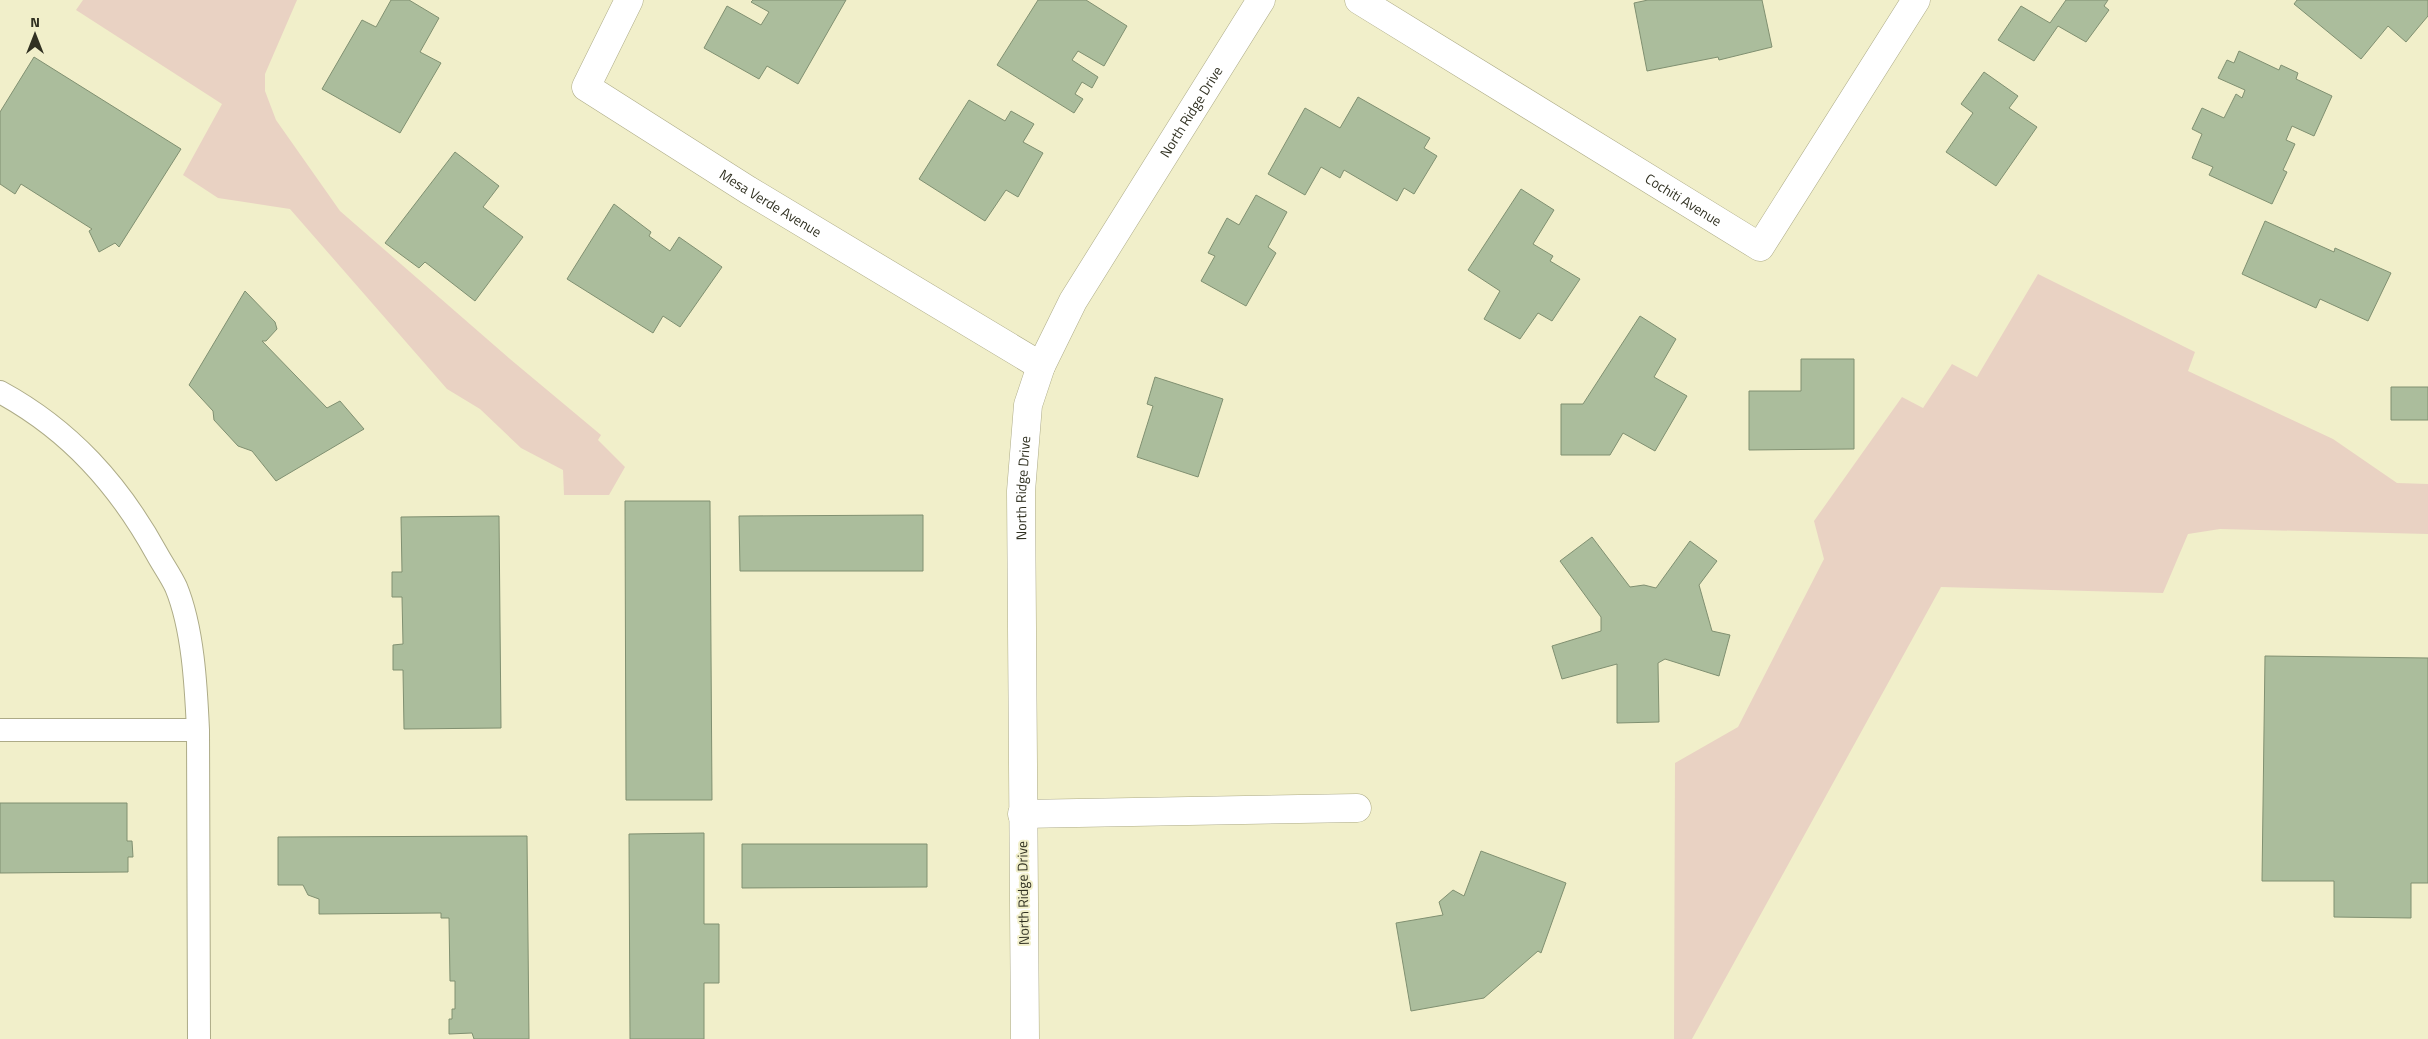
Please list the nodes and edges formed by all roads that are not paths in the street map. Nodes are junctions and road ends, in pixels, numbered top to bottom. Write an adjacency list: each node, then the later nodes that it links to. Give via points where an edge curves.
1 (629, 0): 5 (street, Mesa Verde Avenue, via 586,87 748,190)
2 (1261, 0): 5 (street, North Ridge Drive, via 1073,301)
3 (1359, 0): 4 (street, Cochiti Avenue, via 1760,246)
4 (1916, 0)
5 (1041, 366): 10 (street, North Ridge Drive, via 1028,405 1022,472)
6 (0, 392): 8 (lane, via 52,424 83,453 118,491 150,541 176,588 187,630)
7 (0, 730): 8 (lane)
8 (198, 730): 11 (lane)
9 (1357, 808): 10 (street)
10 (1022, 814): 12 (street, North Ridge Drive)
11 (198, 1039)
12 (1025, 1039)

